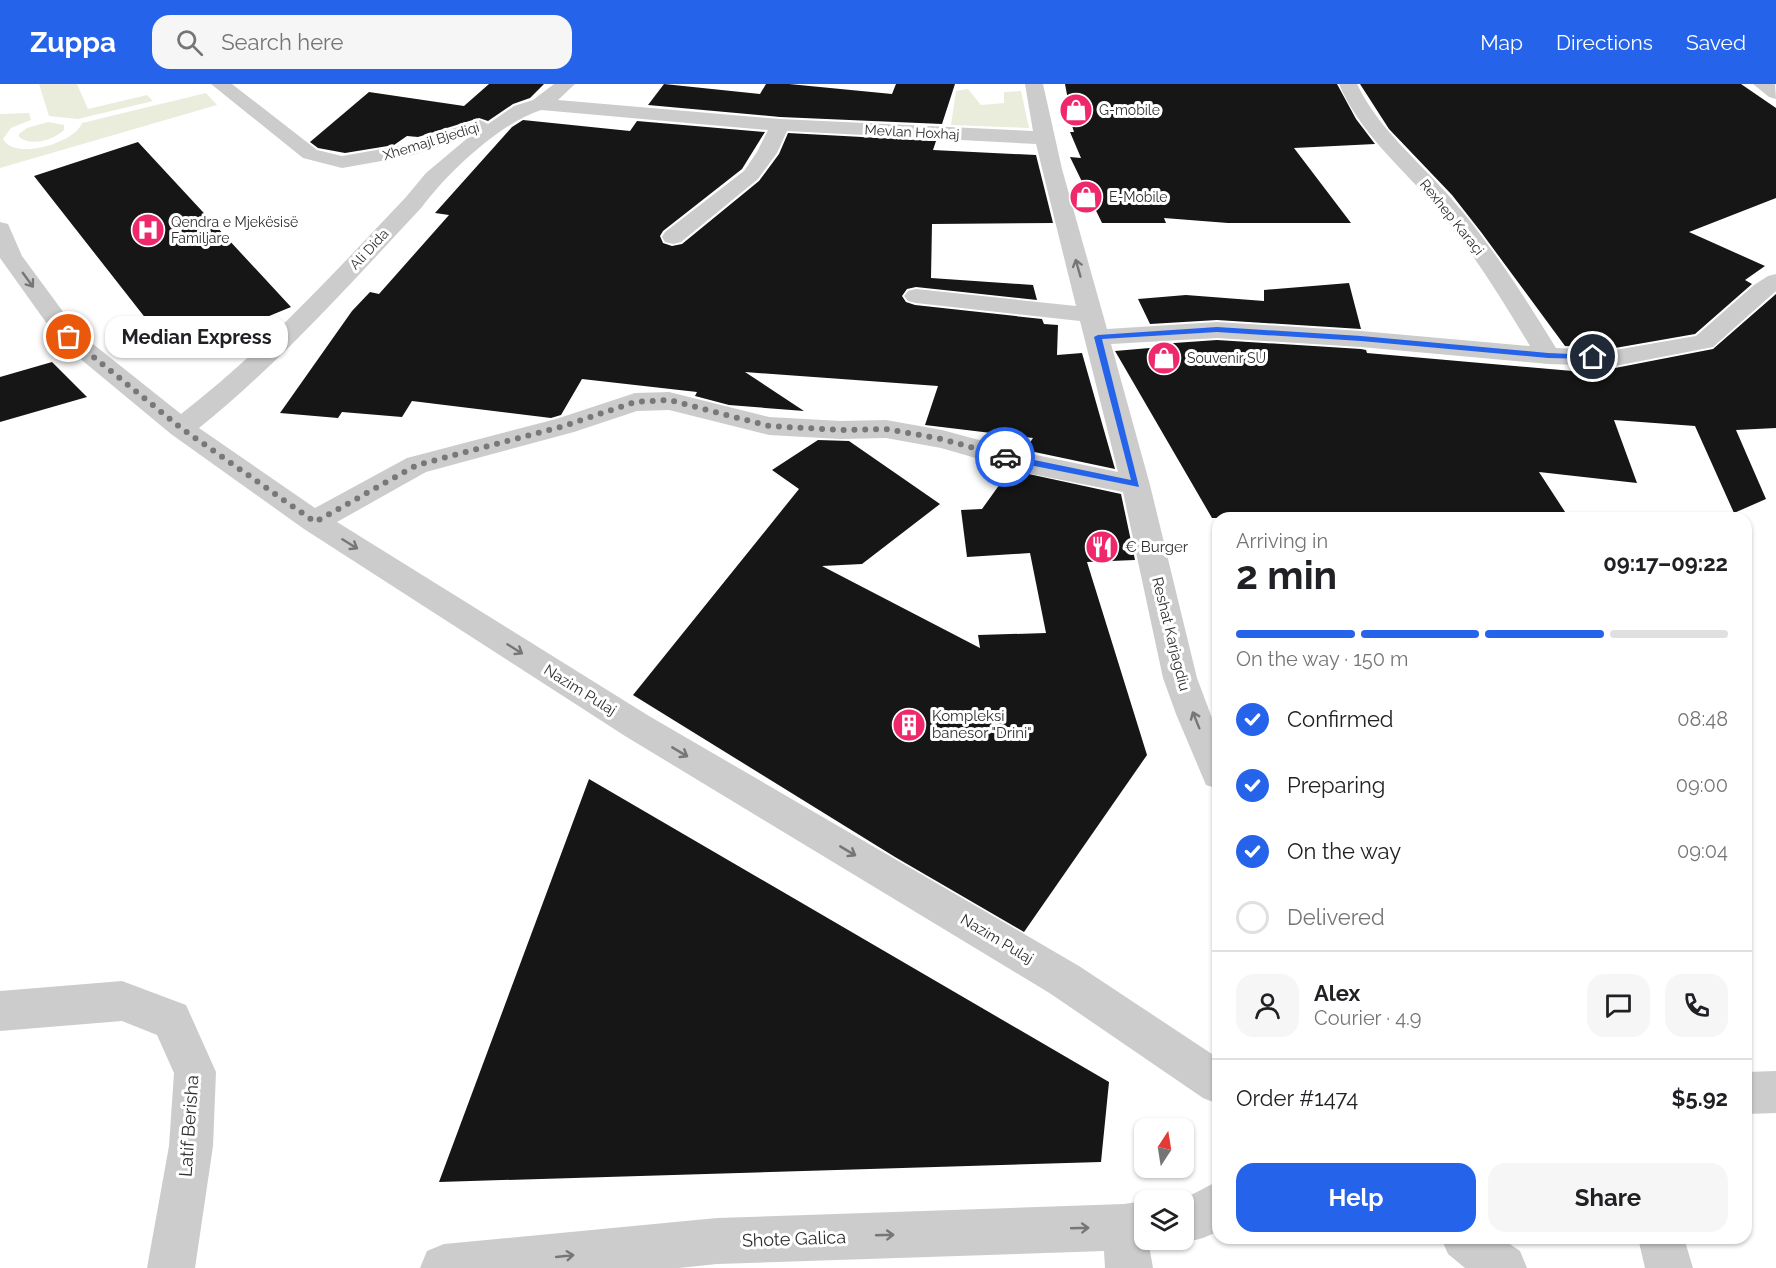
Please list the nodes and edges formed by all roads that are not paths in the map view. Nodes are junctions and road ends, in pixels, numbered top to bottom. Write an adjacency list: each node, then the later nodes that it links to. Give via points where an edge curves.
1 (566, 84): 7 (street, Ali Dida)
2 (1034, 84): 9 (street, Reshat Karjagdiu)
3 (1348, 84): 17 (street, Rexhep Karaçi, via 1354,100 1373,126 1474,241 1516,300)
4 (1762, 84): 6 (street)
5 (223, 85): 10 (street, Xhemajl Bjediqi, via 310,154 342,162)
6 (1776, 93)
7 (530, 107): 8 (street, Mevlan Hoxhaj); 10 (street, Xhemajl Bjediqi, via 426,145); 11 (street, Ali Dida, via 462,151)
8 (780, 125): 9 (street, Mevlan Hoxhaj); 13 (street, via 751,175)
9 (1044, 138): 16 (street, Reshat Karjagdiu, one-way to 9)
10 (373, 158): 11 (street, via 403,162)
11 (434, 177): 18 (street, Ali Dida, via 282,342)
12 (0, 229): 18 (street, Nazim Pulaj, one-way to 18, via 11,257 69,337)
13 (673, 237)
14 (1776, 281): 17 (street, via 1704,342 1615,358)
15 (916, 296): 16 (street)
16 (1095, 326): 17 (street, via 1361,339); 19 (street, Reshat Karjagdiu)
17 (1548, 356)
18 (181, 428): 20 (street, Nazim Pulaj)
19 (1136, 484): 20 (street, via 1031,464 942,439 886,429 769,426 669,400 635,402 564,426 417,465); 21 (street, Reshat Karjagdiu, one-way to 19, via 1180,680)
20 (315, 522): 23 (street, Nazim Pulaj, one-way to 23, via 637,726 1065,980)
21 (1212, 759)
22 (0, 1011): 31 (street, Latif Berisha, via 122,1001 171,1020 195,1072 191,1146)
23 (1212, 1079)
24 (1776, 1092): 25 (street)
25 (1752, 1093)
26 (1212, 1208): 27 (street)
27 (1194, 1217)
28 (1132, 1239): 32 (street, Shote Galica, one-way to 28, via 717,1241)
29 (1472, 1244): 33 (street)
30 (1663, 1244): 34 (street)
31 (171, 1268)
32 (444, 1268)
33 (1503, 1268)
34 (1669, 1268)

